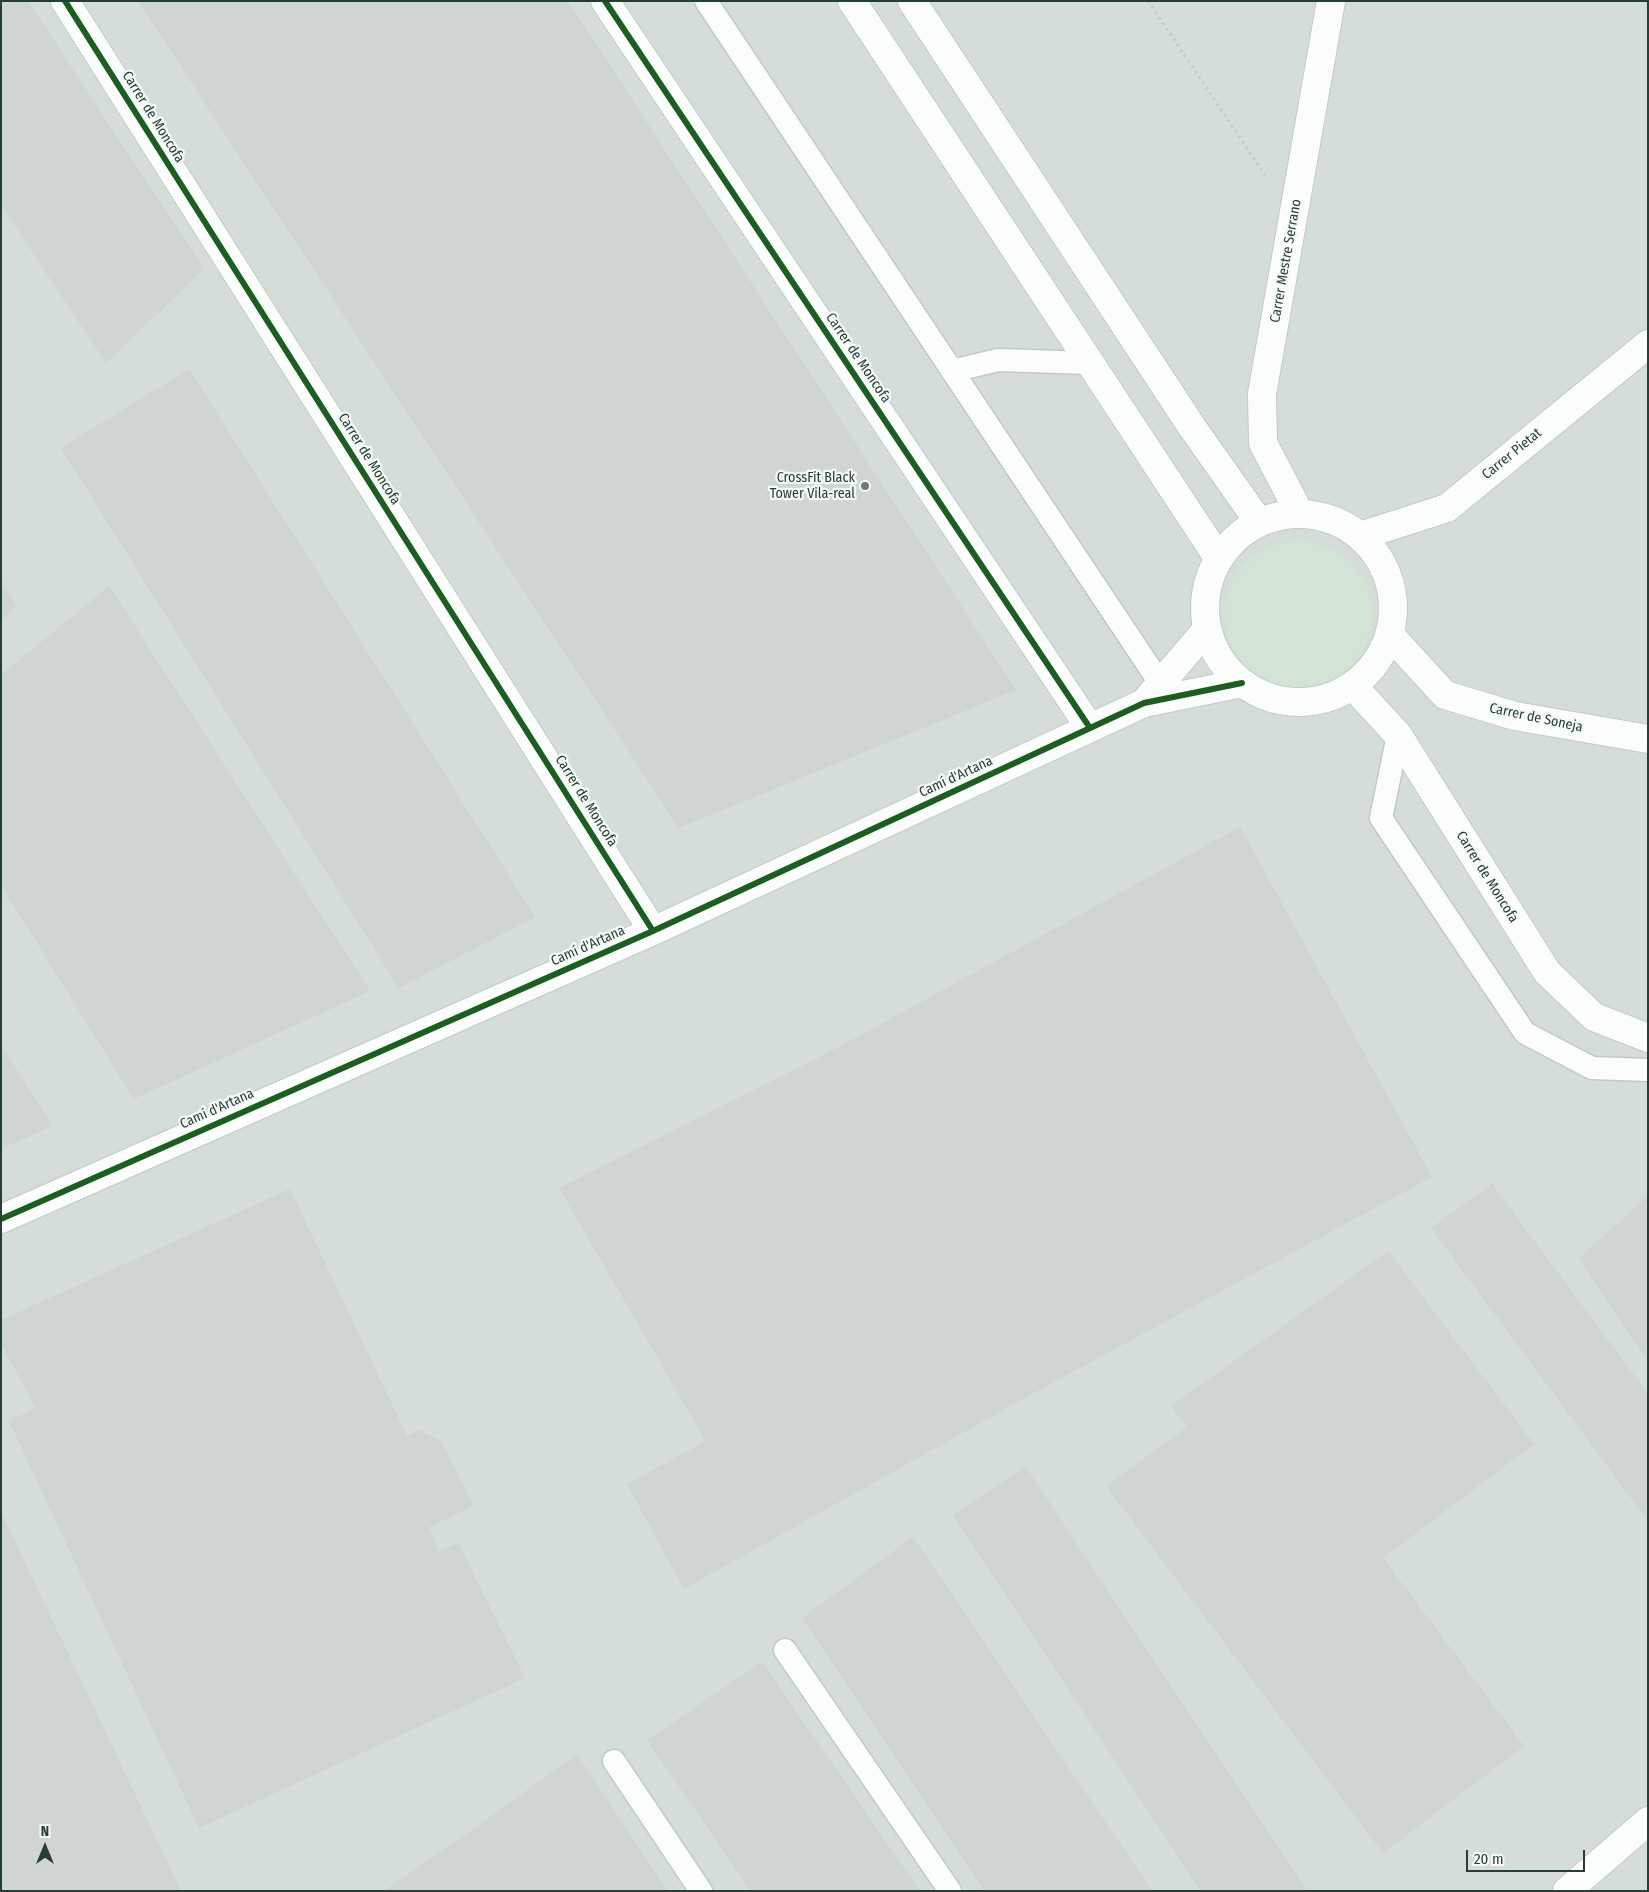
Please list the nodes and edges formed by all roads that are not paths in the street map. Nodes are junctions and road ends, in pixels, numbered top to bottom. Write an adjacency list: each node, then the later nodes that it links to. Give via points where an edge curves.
1 (65, 1): 22 (street, Carrer de Moncofa)
2 (605, 1): 19 (street, Carrer de Moncofa)
3 (706, 1): 9 (lane)
4 (852, 1): 8 (street)
5 (912, 1): 11 (street)
6 (1331, 1): 10 (street, Carrer Mestre Serrano, via 1262,394 1263,443)
7 (1648, 344): 12 (street, Carrer Pietat, via 1447,508)
8 (1089, 363): 9 (lane, via 998,360); 13 (street)
9 (952, 371): 18 (lane)
10 (1300, 514): 11 (street); 12 (street, via 1332,520)
11 (1259, 522): 13 (street, via 1236,538)
12 (1360, 536): 15 (street, via 1378,556 1390,581 1394,608)
13 (1219, 559): 14 (street, via 1206,592)
14 (1207, 629): 16 (street, via 1220,659); 18 (street, Camí d'Artana)
15 (1390, 635): 17 (street, via 1376,664); 21 (street, Carrer de Soneja, via 1445,694 1515,716)
16 (1242, 683): 17 (street, via 1268,697 1297,702 1326,698); 18 (street, Camí d'Artana)
17 (1353, 686): 20 (street, Carrer de Moncofa)
18 (1152, 693): 19 (street, Camí d'Artana)
19 (1090, 728): 22 (street, Camí d'Artana)
20 (1398, 735): 23 (street, Carrer de Moncofa, via 1547,972 1594,1017); 24 (lane, via 1381,818 1525,1033 1592,1068)
21 (1648, 739)
22 (653, 930): 25 (street, Camí d'Artana)
23 (1648, 1038)
24 (1648, 1070)
25 (1, 1219)
26 (785, 1650): 30 (lane)
27 (614, 1761): 29 (lane)
28 (1648, 1821): 31 (street)
29 (701, 1891)
30 (950, 1891)
31 (1567, 1891)

